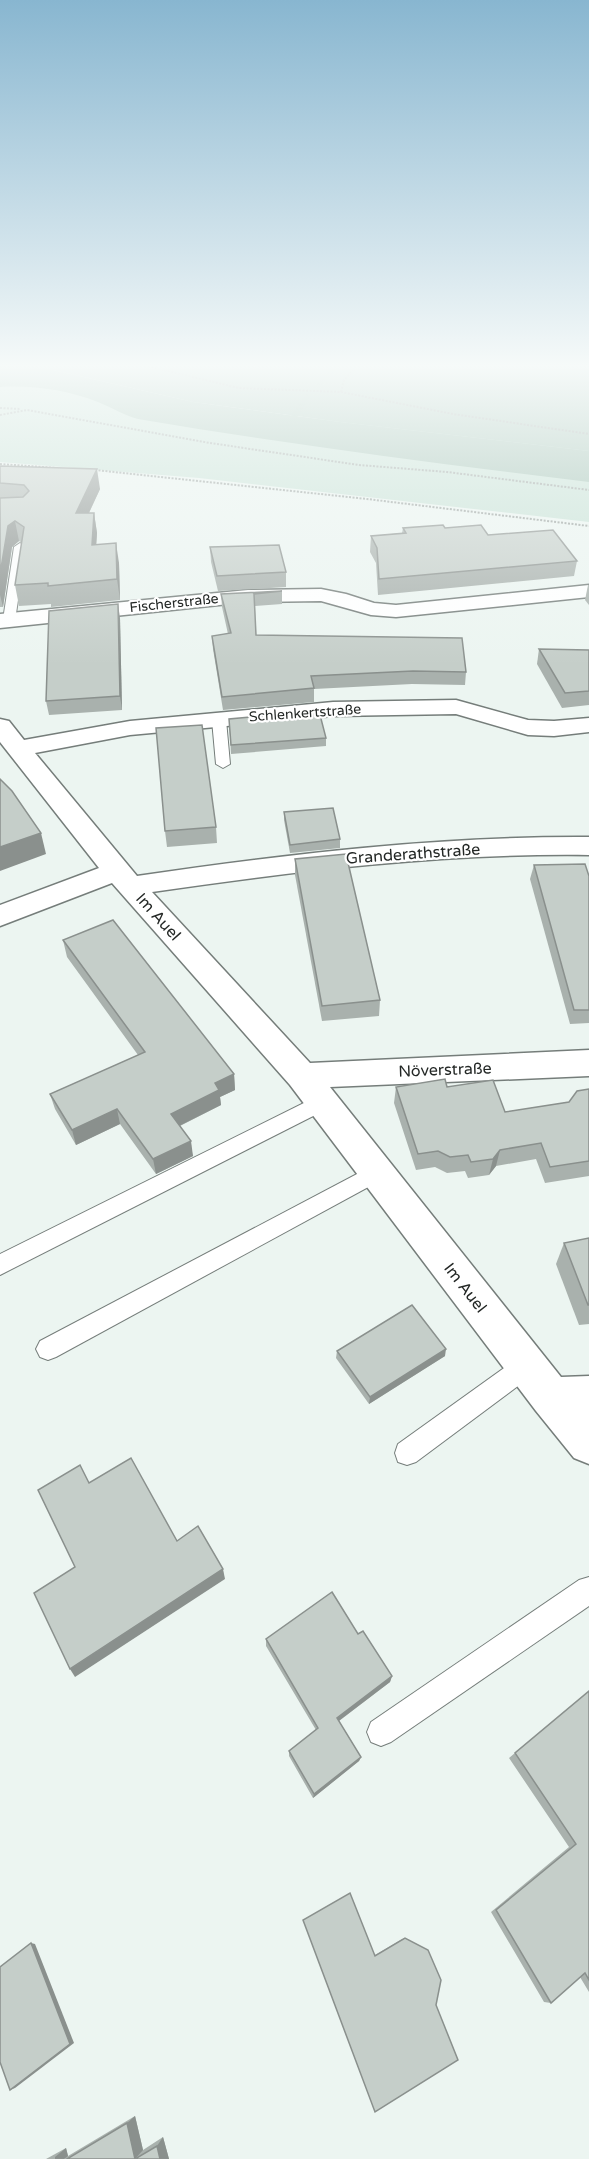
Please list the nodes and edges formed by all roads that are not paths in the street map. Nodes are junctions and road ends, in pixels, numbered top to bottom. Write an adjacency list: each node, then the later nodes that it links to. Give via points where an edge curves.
1 (20, 547): 3 (lane, Fischerstraße)
2 (589, 591): 3 (street, Fischerstraße, via 396,611 371,609 321,595 248,596)
3 (4, 620)
4 (219, 720): 5 (street, Schlenkertstraße, via 333,709 456,706 542,730); 6 (street, Schlenkertstraße); 7 (lane)
5 (589, 725)
6 (9, 737): 9 (street, Im Auel)
7 (223, 764)
8 (589, 846): 9 (street, Granderathstraße, via 545,845 350,858)
9 (123, 878): 10 (street, Granderathstraße); 12 (street, Im Auel)
10 (0, 915)
11 (589, 1064): 12 (street, Növerstraße)
12 (302, 1076): 13 (street, Im Auel)
13 (322, 1102): 14 (street, Im Auel); 15 (lane)
14 (376, 1173): 16 (lane); 17 (street, Im Auel)
15 (0, 1265)
16 (48, 1349)
17 (525, 1366): 19 (street, Im Auel); 21 (lane)
18 (589, 1395): 19 (street)
19 (550, 1397): 20 (street, Im Auel)
20 (589, 1443)
21 (407, 1453)
22 (589, 1590): 23 (lane)
23 (381, 1732)

